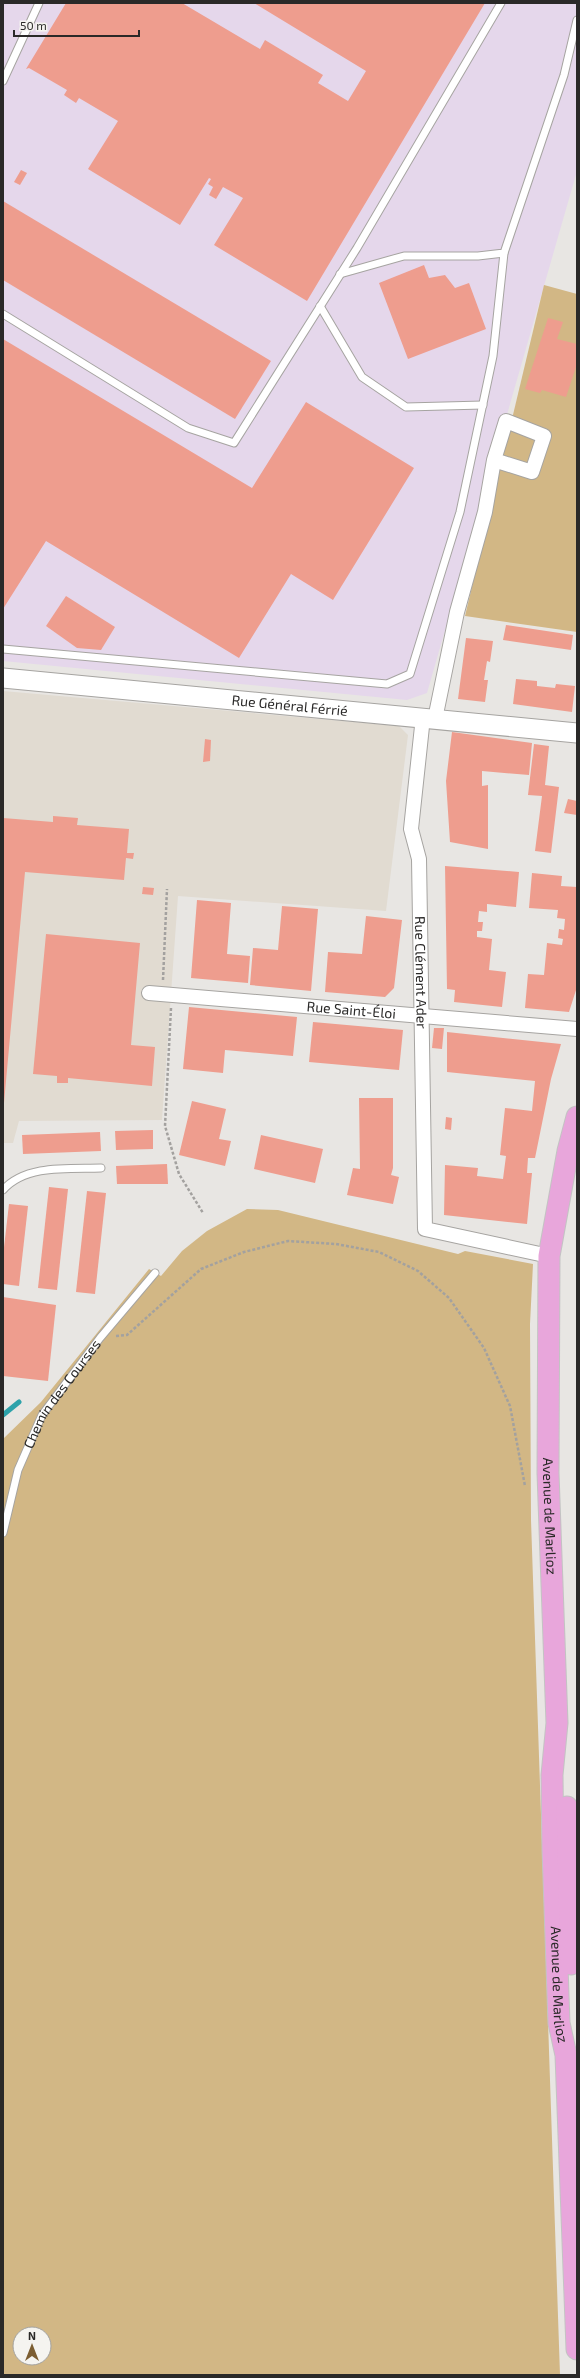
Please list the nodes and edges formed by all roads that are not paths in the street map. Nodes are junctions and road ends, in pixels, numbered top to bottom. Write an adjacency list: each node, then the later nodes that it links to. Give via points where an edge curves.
1 (39, 3): 4 (lane)
2 (501, 3): 6 (lane)
3 (577, 20): 5 (lane, via 564,75)
4 (3, 81)
5 (504, 253): 6 (lane, via 478,256 404,256); 9 (lane, via 493,356)
6 (340, 274): 7 (lane)
7 (320, 306): 8 (lane, via 234,443 188,428); 9 (lane, via 362,377 406,407)
8 (3, 314)
9 (483, 405): 11 (lane, via 460,512 410,674 387,684)
10 (494, 460): 13 (street, Rue Clément Ader, via 485,512)
11 (3, 649)
12 (3, 678): 13 (main road, Rue Général Férrié)
13 (429, 718): 14 (main road, Rue Général Férrié); 16 (street, Rue Clément Ader, via 411,829 419,859)
14 (577, 733)
15 (149, 993): 16 (street, Rue Saint-Éloi)
16 (423, 1015): 17 (street, Rue Saint-Éloi); 22 (street, Rue Clément Ader, via 425,1229)
17 (577, 1029)
18 (577, 1117): 21 (main road, Avenue de Marlioz, via 568,1151)
19 (101, 1168): 20 (lane, via 30,1173 16,1179)
20 (3, 1190)
21 (556, 1221): 22 (main road, Avenue de Marlioz); 24 (main road, Avenue de Marlioz, via 557,1250)
22 (549, 1256): 24 (main road, Avenue de Marlioz)
23 (156, 1273): 25 (lane, Chemin des Courses, via 100,1338 42,1415 18,1470)
24 (548, 1309): 26 (main road, Avenue de Marlioz, via 548,1473 557,1723 552,1775)
25 (3, 1533)
26 (566, 1859): 27 (main road, Avenue de Marlioz); 28 (main road, Avenue de Marlioz, via 559,2023)
27 (574, 1937): 28 (main road, Avenue de Marlioz, via 573,2027)
28 (566, 2055): 29 (main road)
29 (577, 2349)

